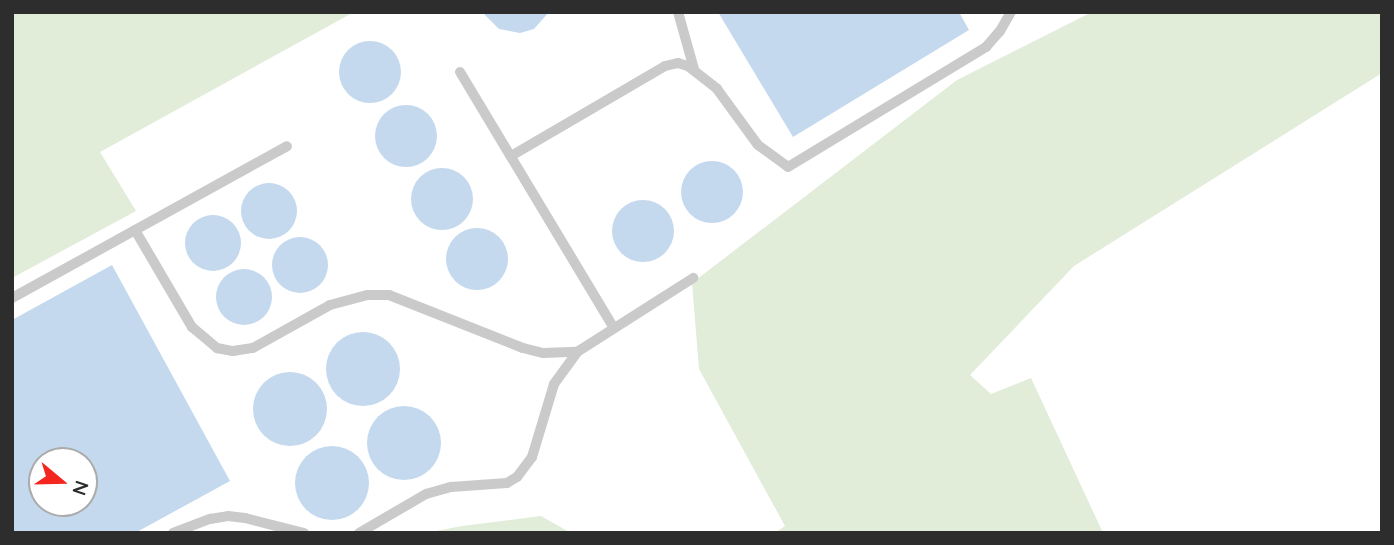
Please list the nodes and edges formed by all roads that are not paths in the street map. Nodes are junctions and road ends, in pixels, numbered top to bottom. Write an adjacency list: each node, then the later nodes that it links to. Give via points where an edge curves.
1 (678, 12): 3 (lane)
2 (1010, 12): 3 (lane, via 986,47 788,167 758,145 725,98)
3 (694, 69): 6 (lane, via 678,63 666,66)
4 (460, 72): 6 (lane)
5 (287, 146): 7 (lane)
6 (511, 156): 10 (lane)
7 (135, 230): 9 (lane); 11 (lane, via 192,327 217,348 254,348 330,305 368,295 389,295 523,348 543,353)
8 (693, 278): 10 (lane)
9 (12, 298)
10 (614, 328): 11 (lane)
11 (577, 352): 14 (lane, via 558,377 531,457 517,477 507,484 451,487 426,494)
12 (173, 533): 13 (lane, via 228,516)
13 (304, 533)
14 (359, 533)

